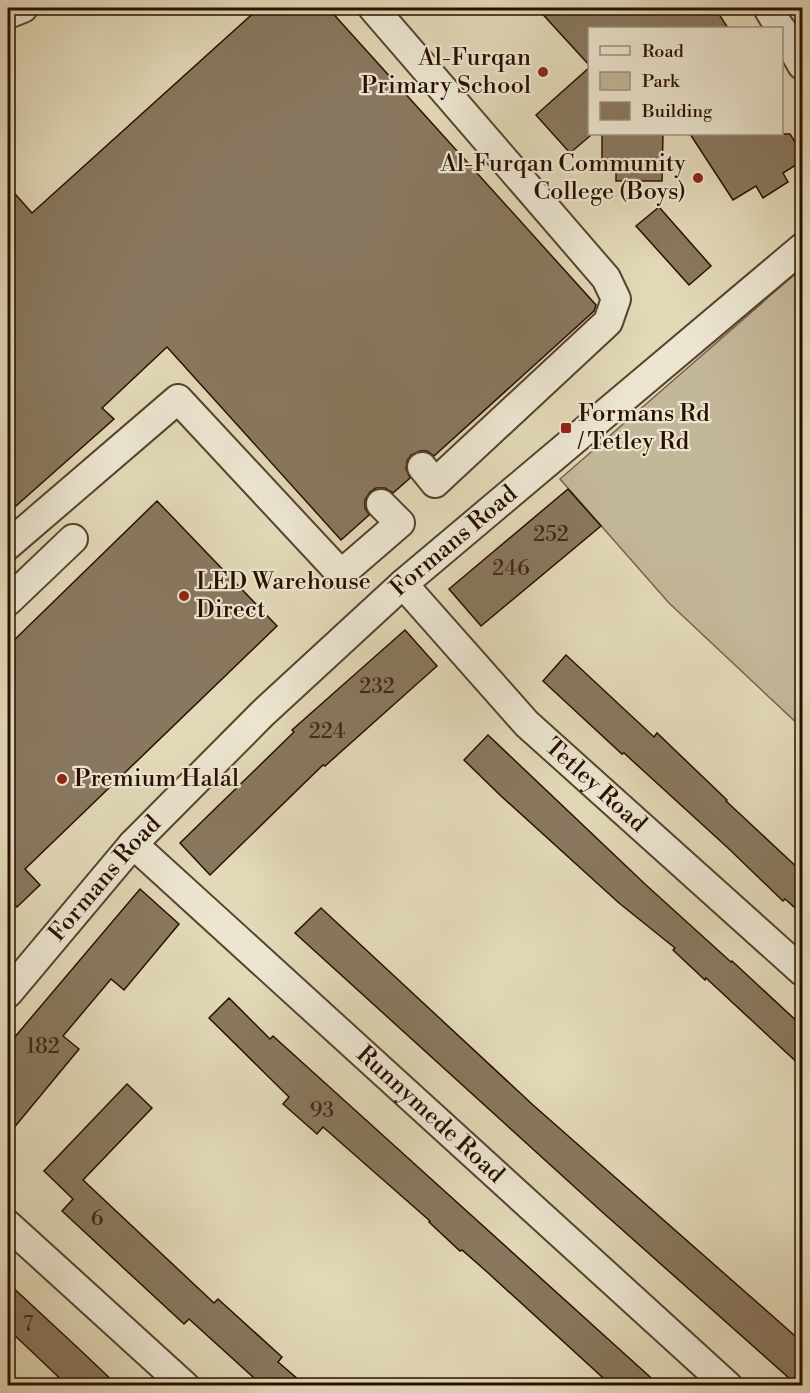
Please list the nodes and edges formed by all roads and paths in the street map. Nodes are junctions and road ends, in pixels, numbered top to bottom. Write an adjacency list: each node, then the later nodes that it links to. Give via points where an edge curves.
1 (22, 8): 4 (street)
2 (373, 8): 9 (street, via 606,278 616,299 608,322 435,483)
3 (768, 8): 5 (street)
4 (8, 14)
5 (780, 27)
6 (783, 32): 7 (street)
7 (802, 65)
8 (802, 248): 13 (street, Formans Road)
9 (422, 467)
10 (381, 504): 12 (street, via 400,523 341,574 178,399)
11 (73, 539): 14 (street)
12 (8, 544)
13 (403, 584): 15 (street, Formans Road, via 262,714); 16 (street, Tetley Road, via 527,724)
14 (8, 601)
15 (132, 844): 17 (street, Formans Road); 20 (street, Runnymede Road)
16 (802, 972)
17 (8, 991)
18 (8, 1225): 19 (street)
19 (185, 1386)
20 (728, 1386)

